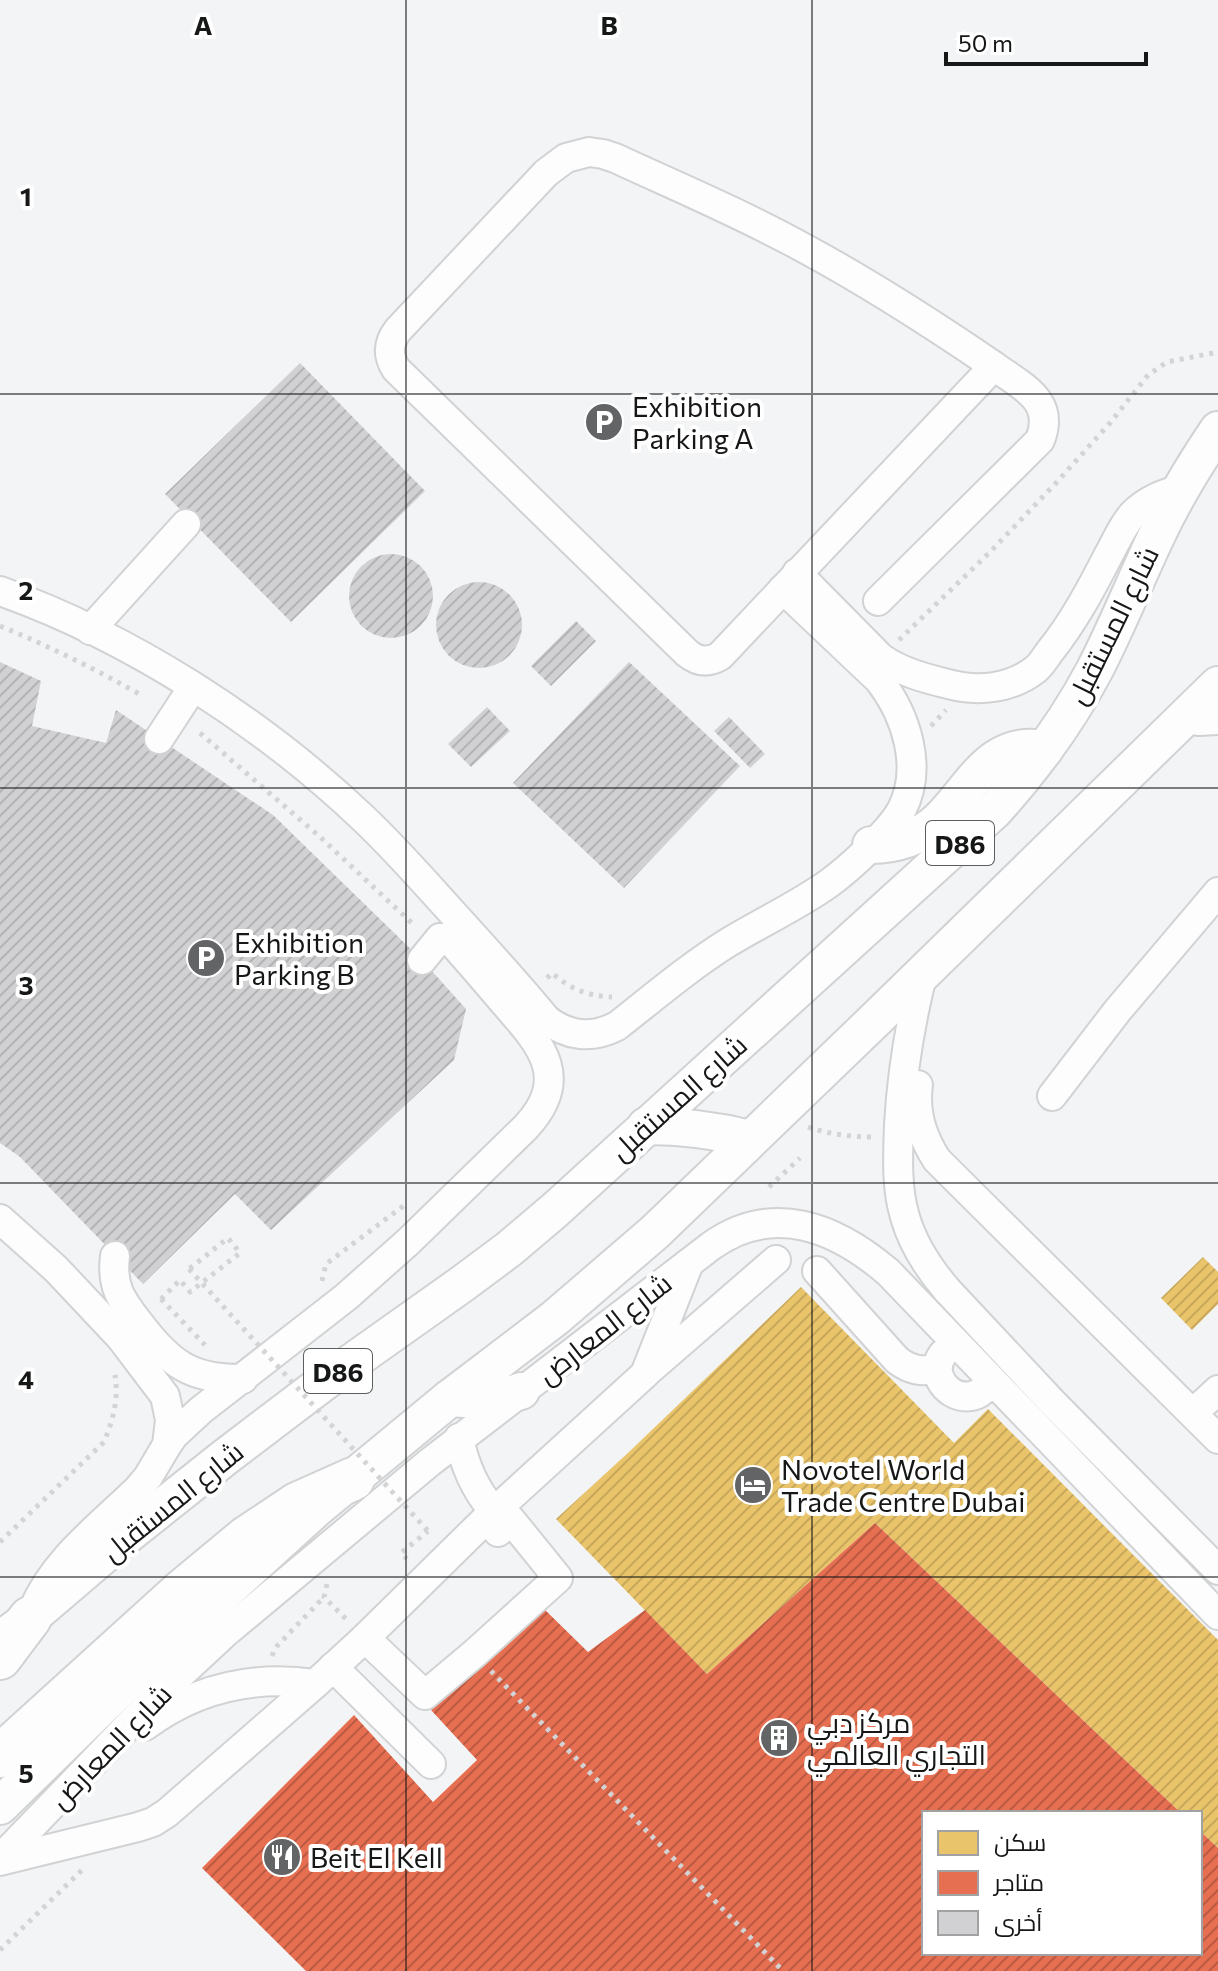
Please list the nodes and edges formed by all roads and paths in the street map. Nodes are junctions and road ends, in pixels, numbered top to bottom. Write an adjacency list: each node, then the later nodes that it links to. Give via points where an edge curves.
1 (1218, 352): 11 (path, via 1167,362 1148,375 1056,483)
2 (994, 366): 6 (street); 6 (street, via 801,246 615,158 589,152 566,158 546,173 393,337 389,354 396,369 692,658 707,661 720,656); 8 (street, via 1041,405 1040,440)
3 (1218, 430): 4 (main road, شارع المستقبل / D86)
4 (1181, 489): 11 (street, via 1134,513 1074,618 1037,668 1014,681 966,688 902,671); 18 (main road, شارع المستقبل / D86, via 1093,672)
5 (186, 524): 10 (street)
6 (790, 581): 11 (street); 19 (street, via 879,680 900,712 910,748 907,797 901,812)
7 (0, 591): 10 (street)
8 (878, 601)
9 (0, 626): 14 (path)
10 (90, 630): 13 (street)
11 (881, 658)
12 (1218, 685): 15 (main road, D86)
13 (193, 687): 17 (street); 19 (street, via 282,748 364,819 546,1019 578,1035 617,1026 703,960 829,883)
14 (141, 695)
15 (1202, 719): 22 (main road, D86)
16 (200, 733): 21 (path, via 319,836)
17 (159, 739)
18 (1045, 749): 19 (main road, via 1019,748 996,757 927,829 901,842); 24 (main road, شارع المستقبل / D86, via 970,834)
19 (871, 845)
20 (1218, 892): 23 (street)
21 (428, 952): 39 (street, via 440,938 448,938 537,1040 549,1078 543,1105 408,1242)
22 (934, 961): 26 (street, via 912,1017); 27 (main road); 44 (street, via 916,1097 928,1146 948,1173)
23 (1052, 1096)
24 (646, 1126): 27 (main road, via 716,1130); 53 (main road, شارع المستقبل / D86, via 509,1249 236,1448)
25 (803, 1126): 26 (path, via 851,1137)
26 (899, 1134): 51 (street, via 905,1217 934,1275)
27 (750, 1139): 43 (main road, via 616,1267)
28 (800, 1158): 29 (path)
29 (769, 1187)
30 (0, 1219): 35 (street)
31 (115, 1256): 35 (street, via 115,1282)
32 (776, 1260): 38 (street)
33 (689, 1262): 36 (street, شارع المعارض, via 726,1235 761,1223 817,1229 870,1257); 38 (street); 42 (street, شارع المعارض)
34 (817, 1271): 37 (street, via 897,1360 916,1370)
35 (129, 1330): 39 (street, via 178,1364 210,1377); 46 (street, via 165,1396 170,1420); 49 (path, bridge, via 180,1280 190,1292 240,1253 228,1238 189,1269); 50 (path, via 110,1353 116,1403 104,1442)
36 (953, 1341): 37 (street); 40 (street, شارع المعارض)
37 (937, 1369): 40 (street, via 943,1385 962,1396 976,1395)
38 (645, 1374): 48 (street)
39 (243, 1379): 46 (street)
40 (993, 1382): 52 (street, شارع المعارض, via 1029,1434)
41 (1218, 1390): 44 (street)
42 (521, 1391): 43 (main road, via 479,1400); 45 (street, شارع المعارض)
43 (450, 1398): 47 (main road)
44 (1209, 1426)
45 (459, 1438): 48 (street); 60 (street, شارع المعارض, via 225,1633)
46 (167, 1445): 53 (street, via 138,1489 63,1561)
47 (353, 1479): 58 (highway, via 297,1504 234,1547); 61 (main road, via 149,1660)
48 (490, 1515): 54 (street); 55 (street, via 498,1532 511,1520 558,1578)
49 (428, 1531)
50 (0, 1542)
51 (1218, 1570)
52 (1218, 1615)
53 (15, 1629): 56 (highway)
54 (365, 1638): 55 (street, via 425,1695); 57 (street)
55 (475, 1653): 63 (path)
56 (0, 1658)
57 (324, 1676): 59 (street); 60 (street, via 262,1681 197,1695); 62 (street, via 153,1822)
58 (0, 1756)
59 (431, 1764)
60 (89, 1766): 62 (street, شارع المعارض)
61 (0, 1806)
62 (0, 1860)
63 (783, 1971)

